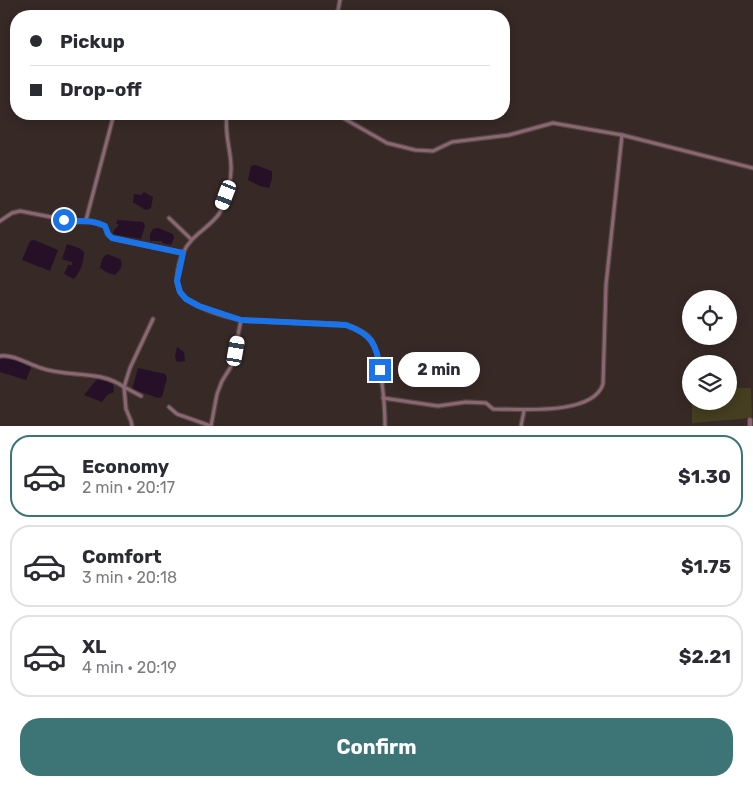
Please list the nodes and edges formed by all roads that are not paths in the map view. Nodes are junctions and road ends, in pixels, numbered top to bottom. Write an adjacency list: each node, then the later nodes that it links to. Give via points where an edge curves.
1 (112, 120): 7 (street)
2 (226, 120): 9 (street, via 232,155 230,183 219,213)
3 (347, 120): 4 (street, via 387,143 415,150 433,150 452,142 509,135 553,123)
4 (622, 135): 5 (street); 18 (street, via 606,285 602,389 586,402)
5 (753, 168)
6 (169, 218): 9 (street)
7 (86, 220): 8 (street, via 77,222 20,211); 10 (street, via 105,226 112,238)
8 (0, 221)
9 (191, 238): 10 (street)
10 (183, 253): 12 (street, via 177,281 186,299)
11 (153, 319): 14 (street)
12 (241, 320): 16 (street, via 346,325 359,330 370,337 379,356); 21 (street, via 232,365 217,394)
13 (0, 356): 14 (street, via 9,355 57,372 97,376)
14 (124, 387): 15 (street); 20 (street)
15 (141, 396)
16 (383, 398): 18 (street, via 438,406 486,403 492,408); 22 (street)
17 (168, 407): 21 (street, via 177,414)
18 (524, 411): 23 (street)
19 (750, 420): 24 (street)
20 (132, 426)
21 (211, 426)
22 (385, 426)
23 (521, 426)
24 (750, 426)

